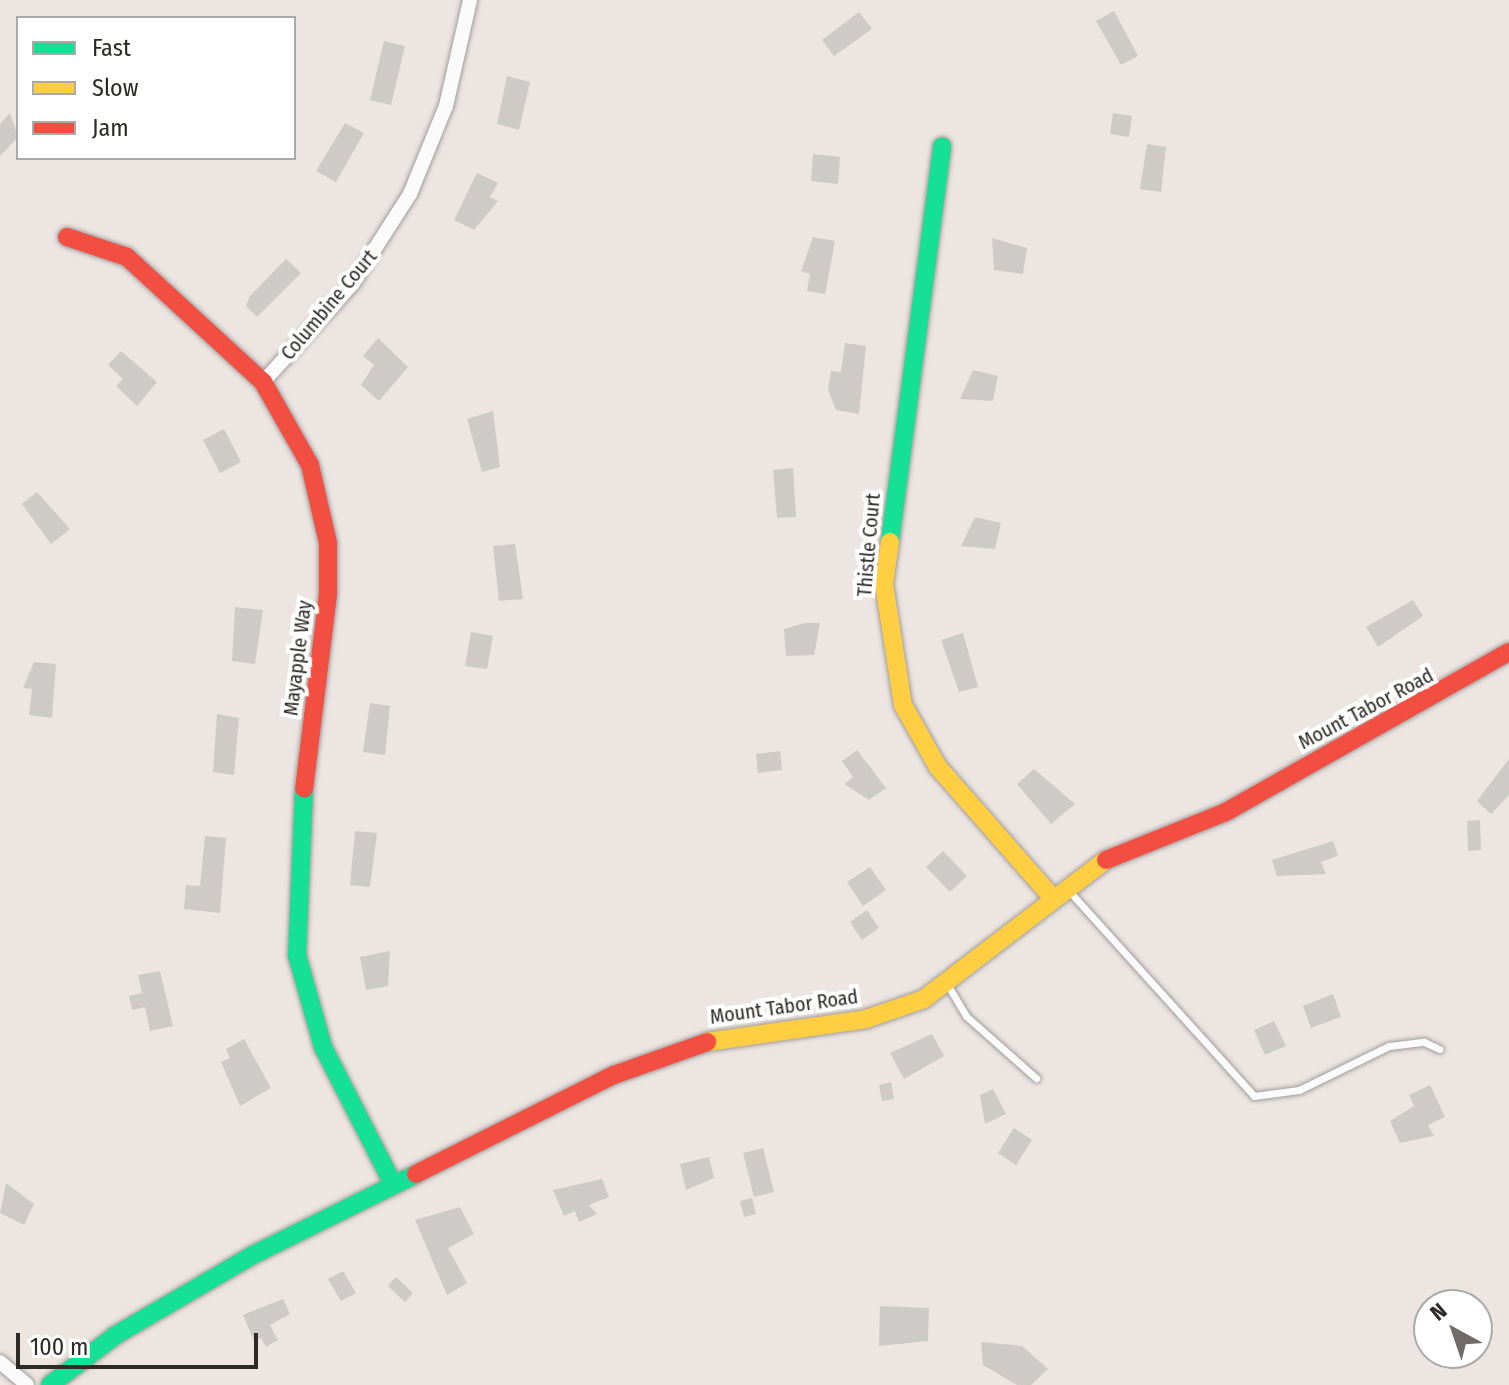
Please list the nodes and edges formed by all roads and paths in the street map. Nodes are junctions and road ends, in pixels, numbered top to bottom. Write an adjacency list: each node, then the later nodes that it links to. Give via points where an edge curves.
1 (470, 0): 4 (street, Columbine Court, via 446,106 410,194 353,283)
2 (942, 146): 6 (street, Thistle Court, via 888,546 890,651 903,705 938,767)
3 (67, 237): 4 (street, Mayapple Way, via 127,257)
4 (263, 382): 10 (street, Mayapple Way, via 310,465 328,543 297,848 297,955 323,1047)
5 (1509, 652): 6 (street, Mount Tabor Road, via 1226,812 1108,859)
6 (1058, 891): 7 (street, Mount Tabor Road); 8 (lane, via 1254,1096 1299,1090 1389,1046 1424,1042)
7 (947, 984): 9 (lane, via 966,1016); 10 (street, Mount Tabor Road, via 866,1019 678,1049)
8 (1439, 1049)
9 (1036, 1078)
10 (392, 1182): 13 (street, Mount Tabor Road, via 116,1335)
11 (0, 1362): 12 (street)
12 (27, 1385)
13 (50, 1385)

